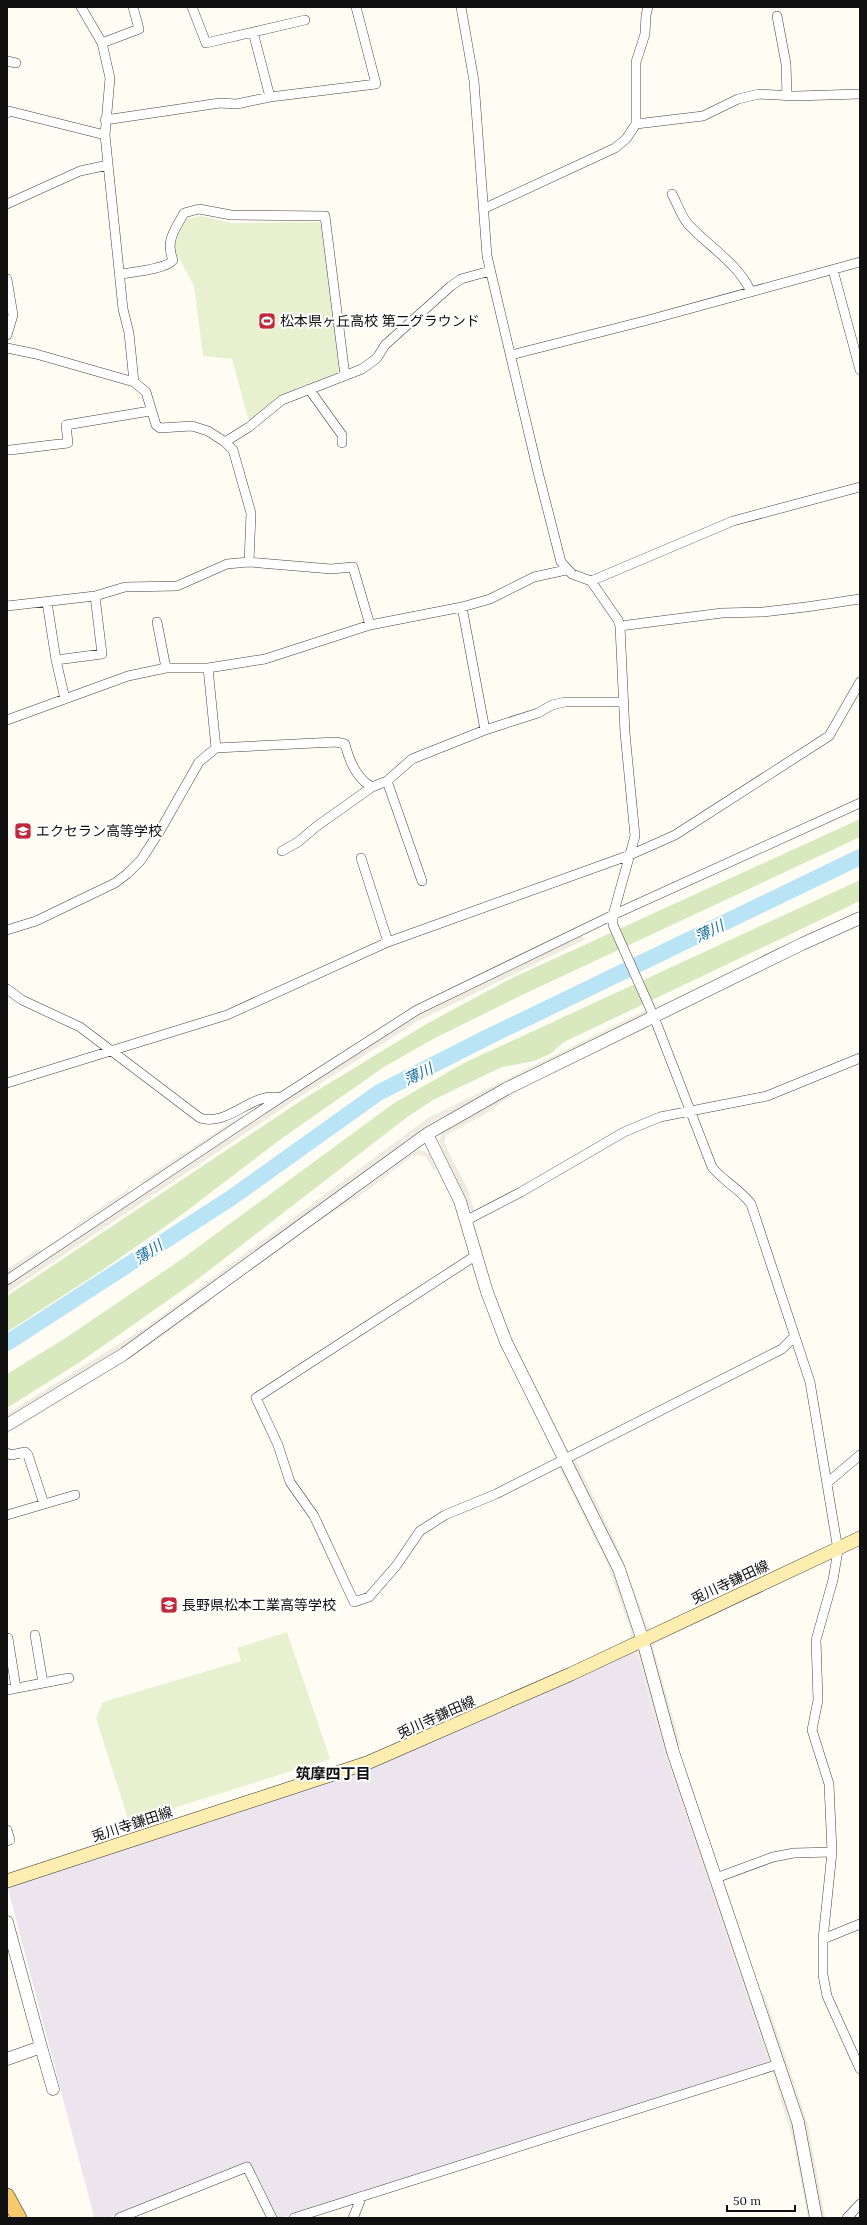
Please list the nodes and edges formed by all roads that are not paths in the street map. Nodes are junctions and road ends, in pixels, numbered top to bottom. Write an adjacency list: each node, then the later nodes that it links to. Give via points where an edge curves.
1 (80, 7): 10 (street)
2 (133, 7): 10 (street, via 139,29)
3 (192, 7): 9 (street, via 206,43)
4 (356, 7): 13 (street, via 376,84)
5 (461, 7): 21 (street, via 474,80)
6 (648, 7): 16 (street, via 646,34 636,62)
7 (777, 16): 12 (street, via 786,64)
8 (306, 20): 9 (street)
9 (253, 32): 13 (street)
10 (102, 43): 15 (street, via 110,78)
11 (860, 94): 12 (street)
12 (787, 95): 16 (street, via 759,94 738,99 704,116)
13 (270, 97): 15 (street, via 237,104 220,103)
14 (7, 113): 17 (street, via 9,111)
15 (105, 120): 17 (street)
16 (636, 124): 21 (street, via 626,139 615,148)
17 (105, 135): 18 (street)
18 (108, 165): 20 (street, via 80,171); 25 (street)
19 (672, 194): 27 (street, via 687,223 746,281)
20 (7, 204)
21 (483, 209): 24 (street)
22 (860, 262): 23 (street)
23 (833, 270): 27 (street); 31 (street)
24 (490, 271): 30 (street); 32 (street, via 461,279 451,286 385,345 377,358 362,369)
25 (121, 274): 32 (street, via 155,268 171,262 173,260 168,249 184,213 200,209 231,215 325,216); 33 (street, via 123,309 129,333)
26 (7, 280): 28 (street, via 13,315)
27 (751, 292): 30 (street)
28 (7, 335)
29 (7, 348): 33 (street)
30 (511, 355): 41 (street, via 561,562)
31 (860, 370)
32 (345, 376): 34 (street)
33 (134, 382): 35 (street, via 146,392)
34 (309, 389): 36 (street, via 282,400 250,427); 37 (street, via 342,435)
35 (150, 411): 36 (street, via 160,428 192,426 208,431); 38 (street, via 66,425 68,443)
36 (225, 442): 40 (street, via 233,450 251,513)
37 (342, 443)
38 (10, 450)
39 (860, 487): 42 (street, via 733,521)
40 (249, 562): 43 (street, via 228,564 177,586 125,587); 49 (street, via 306,569 353,567)
41 (566, 570): 42 (street); 47 (street, via 534,577 490,598)
42 (591, 581): 50 (street)
43 (95, 596): 45 (street); 51 (street, via 102,654)
44 (860, 599): 50 (street, via 763,612 722,613)
45 (47, 602): 46 (street); 51 (street)
46 (7, 606)
47 (462, 607): 49 (street); 58 (street)
48 (158, 622): 52 (street)
49 (370, 625): 53 (street, via 265,659)
50 (620, 626): 56 (street)
51 (56, 660): 55 (street)
52 (166, 668): 53 (street); 55 (street, via 128,676)
53 (208, 668): 59 (street)
54 (860, 682): 64 (street, via 829,736 675,835)
55 (65, 699): 57 (street)
56 (624, 702): 58 (street, via 565,702); 64 (street, via 635,824)
57 (7, 720)
58 (485, 730): 60 (street, via 412,759)
59 (216, 748): 61 (street, via 336,742 344,744 356,771 366,784); 69 (street, via 200,762 149,848 127,874 115,883 36,922)
60 (387, 781): 61 (street); 66 (street)
61 (372, 787): 63 (street)
62 (860, 803): 67 (street)
63 (282, 851)
64 (630, 855): 67 (street); 70 (street)
65 (361, 858): 70 (street)
66 (422, 881)
67 (613, 915): 72 (street, via 614,925); 76 (street, via 417,1010)
68 (860, 918): 72 (street)
69 (7, 930)
70 (388, 942): 73 (street, via 227,1015)
71 (7, 989): 73 (street, via 22,1000 80,1027)
72 (652, 1013): 77 (street); 78 (street, via 506,1089)
73 (114, 1051): 75 (street); 76 (street, via 191,1112 205,1119 219,1119 270,1096)
74 (860, 1058): 77 (street, via 767,1096)
75 (7, 1083)
76 (280, 1098): 81 (street)
77 (690, 1111): 79 (street, via 660,1117 624,1132 522,1192); 82 (street, via 712,1167 720,1177 744,1194 751,1204)
78 (427, 1134): 79 (street, via 452,1182); 83 (street, via 124,1354)
79 (467, 1220): 80 (street)
80 (476, 1256): 86 (street, via 486,1292 506,1342); 86 (street, via 256,1398 278,1445 290,1482 314,1516 354,1602 369,1596 385,1580 420,1531 445,1515 496,1494)
81 (7, 1280)
82 (794, 1336): 86 (street, via 782,1350); 87 (street, via 810,1382)
83 (7, 1425)
84 (7, 1453): 89 (street, via 12,1455 25,1452 28,1455)
85 (860, 1455): 87 (street)
86 (565, 1458): 95 (street, via 619,1569)
87 (827, 1483): 92 (street)
88 (75, 1495): 89 (street)
89 (44, 1504): 90 (street)
90 (7, 1515)
91 (860, 1538): 92 (main road, 兎川寺鎌田線)
92 (838, 1550): 95 (main road, 兎川寺鎌田線); 101 (street, via 833,1580 816,1640 818,1700 812,1730 829,1784)
93 (35, 1635): 97 (street)
94 (8, 1638): 98 (street)
95 (643, 1641): 102 (street, via 666,1727); 103 (main road, 兎川寺鎌田線, via 367,1763)
96 (69, 1678): 97 (street)
97 (43, 1683): 98 (street)
98 (12, 1689)
99 (7, 1830): 100 (street, via 10,1840)
100 (7, 1841)
101 (832, 1852): 102 (street, via 794,1853 773,1857); 106 (street)
102 (716, 1878): 109 (street)
103 (7, 1881)
104 (7, 1922): 107 (street)
105 (860, 1924): 106 (street)
106 (823, 1939): 110 (street, via 823,1975 827,1996)
107 (41, 2047): 108 (street); 111 (street)
108 (7, 2059)
109 (779, 2064): 113 (street); 120 (street, via 803,2144)
110 (860, 2069)
111 (53, 2089)
112 (7, 2196): 115 (main road)
113 (362, 2196): 118 (street); 119 (street)
114 (860, 2204): 121 (street)
115 (15, 2217)
116 (119, 2218): 117 (street, via 247,2167)
117 (272, 2218)
118 (294, 2218)
119 (353, 2218)
120 (816, 2218)
121 (847, 2218)

